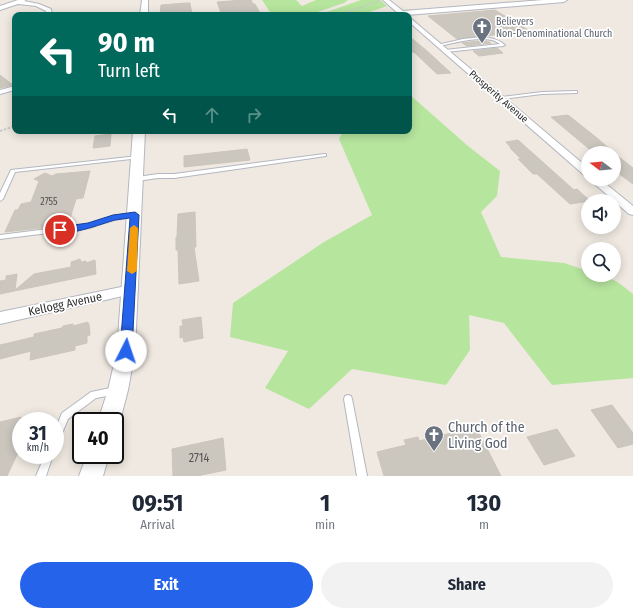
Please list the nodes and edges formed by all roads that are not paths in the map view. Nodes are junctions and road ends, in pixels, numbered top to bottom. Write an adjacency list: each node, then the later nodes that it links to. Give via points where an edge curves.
1 (145, 0): 7 (street)
2 (386, 0): 8 (street)
3 (564, 0): 9 (street)
4 (20, 1): 5 (street); 6 (street, via 44,7)
5 (0, 8)
6 (48, 12)
7 (144, 12)
8 (401, 12)
9 (412, 13)
10 (412, 22): 11 (street, Prosperity Avenue)
11 (439, 45): 12 (street, Prosperity Avenue); 12 (lane, via 486,38 498,40 503,45)
12 (446, 51): 16 (street, Prosperity Avenue)
13 (12, 89): 14 (street)
14 (0, 92)
15 (576, 92): 16 (lane)
16 (500, 98): 20 (street, Prosperity Avenue)
17 (139, 134): 19 (street)
18 (324, 155): 21 (lane, via 174,176)
19 (138, 157): 21 (street); 23 (lane, via 13,171)
20 (581, 167)
21 (137, 178): 25 (street)
22 (602, 186): 24 (street)
23 (0, 199)
24 (633, 212)
25 (135, 215): 26 (lane, via 113,218 89,226); 27 (street)
26 (0, 237)
27 (130, 290): 28 (street, Kellogg Avenue); 29 (street, via 126,351)
28 (0, 318)
29 (118, 390): 31 (street); 32 (lane, via 94,395)
30 (348, 398): 37 (lane)
31 (112, 412)
32 (64, 416)
33 (46, 464): 35 (lane)
34 (95, 464): 36 (street)
35 (41, 476)
36 (91, 476)
37 (362, 476)

